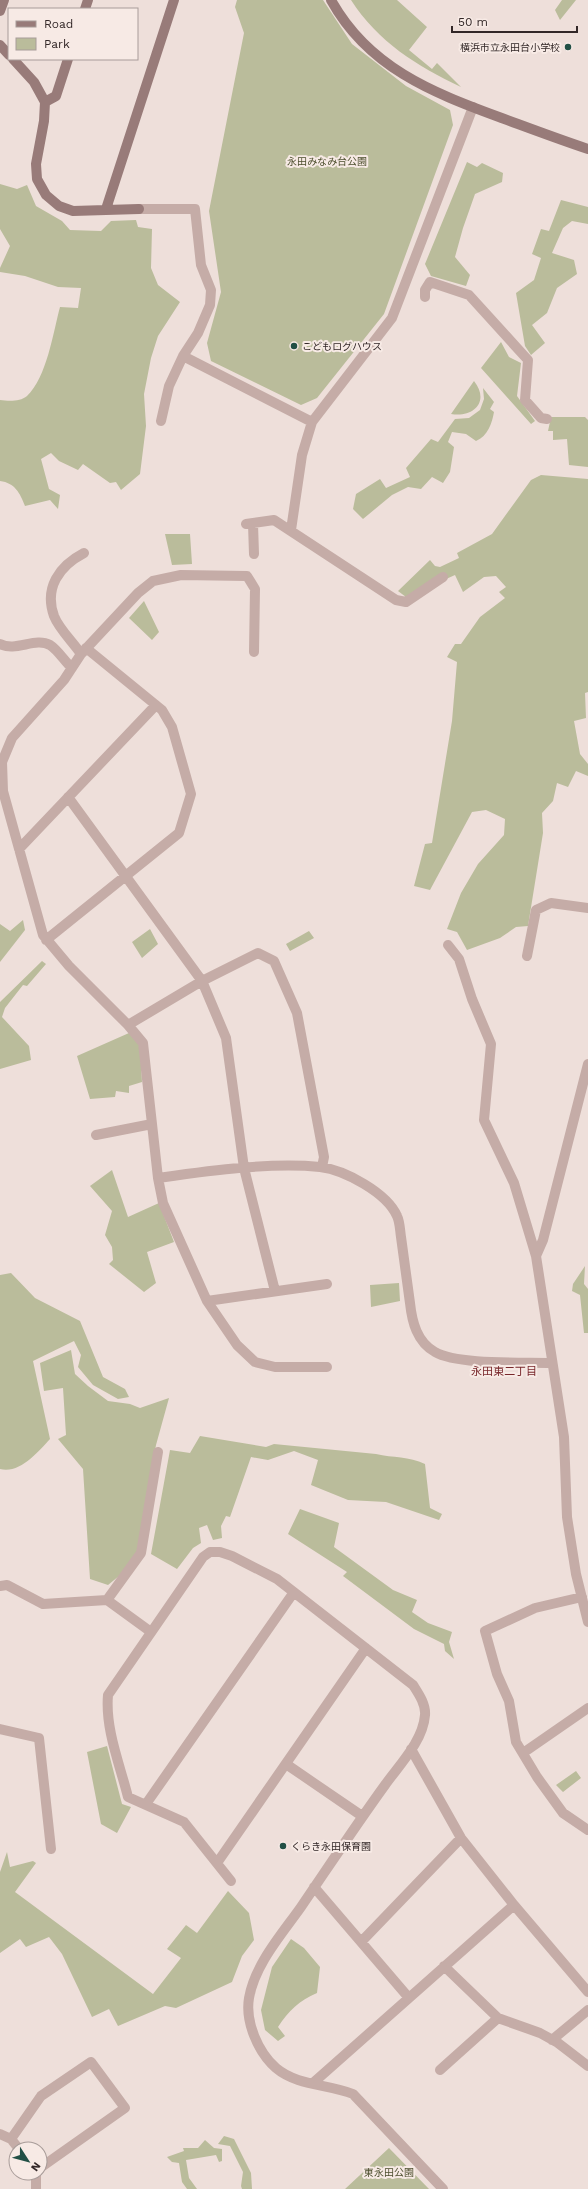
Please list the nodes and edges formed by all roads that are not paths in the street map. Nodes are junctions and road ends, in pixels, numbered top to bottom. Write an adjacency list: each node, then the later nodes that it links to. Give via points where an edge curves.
1 (4, 0): 4 (street)
2 (174, 0): 12 (street)
3 (331, 0): 10 (street, via 353,33 388,64 430,90)
4 (0, 11)
5 (0, 45): 6 (street)
6 (8, 53)
7 (14, 60): 9 (street, via 34,82)
8 (68, 60): 9 (street, via 56,96)
9 (44, 102): 12 (street, via 44,121 36,164 37,179 46,195 59,206 73,211)
10 (473, 108): 11 (street); 17 (street, via 392,318)
11 (588, 149)
12 (106, 209): 14 (street, via 195,209 201,265 211,290 210,305 198,333)
13 (425, 297): 15 (street, via 424,290 430,282 469,295 528,360 525,400 541,418)
14 (183, 356): 16 (street, via 169,386); 17 (street)
15 (547, 419)
16 (161, 421)
17 (312, 422): 18 (street, via 302,455)
18 (291, 530): 20 (street, via 274,520 250,524); 21 (street, via 396,600 406,602)
19 (84, 553): 23 (street, via 68,564 55,579 49,593 54,616)
20 (254, 554)
21 (443, 577)
22 (0, 644): 25 (street, via 6,647 50,645)
23 (84, 651): 24 (street, via 138,593 153,581 182,575 250,573 254,589); 25 (street); 26 (street)
24 (254, 652)
25 (72, 668): 28 (street, via 12,738 2,762 3,791)
26 (156, 704): 27 (street); 29 (street, via 172,727 192,794 179,833)
27 (68, 797): 28 (street); 29 (street)
28 (19, 849): 31 (street)
29 (124, 877): 31 (street); 34 (street)
30 (588, 908): 33 (street, via 551,903 536,910)
31 (46, 940): 35 (street)
32 (448, 945): 42 (street, via 459,959 491,1044 484,1120 514,1183)
33 (527, 956)
34 (202, 982): 35 (street); 39 (street, via 258,953 274,961 297,1013 324,1157); 40 (street, via 226,1038)
35 (128, 1025): 37 (street, via 143,1043)
36 (588, 1064): 42 (street)
37 (152, 1124): 38 (street); 41 (street)
38 (96, 1135)
39 (322, 1167): 40 (street); 46 (street, via 374,1190 387,1201 397,1216 411,1308 417,1334 423,1343 435,1352 456,1359)
40 (244, 1168): 41 (street); 44 (street)
41 (158, 1178): 45 (street, via 163,1204)
42 (536, 1256): 46 (street)
43 (327, 1284): 44 (street)
44 (275, 1291): 45 (street)
45 (207, 1301): 47 (street, via 237,1345 255,1362 274,1367)
46 (551, 1363): 51 (street, via 564,1437 567,1517)
47 (327, 1366)
48 (158, 1452): 52 (street, via 141,1553)
49 (0, 1586): 52 (street, via 7,1585 43,1604)
50 (294, 1592): 54 (street, via 277,1579 232,1556 210,1552 203,1557); 55 (street); 61 (street)
51 (582, 1597): 53 (street); 59 (street, via 535,1608 485,1631 497,1674 508,1701 516,1742)
52 (107, 1600): 54 (street)
53 (588, 1622)
54 (151, 1632): 61 (street, via 108,1695 107,1707 128,1797)
55 (366, 1648): 58 (street, via 413,1685 422,1699 425,1713 422,1730); 60 (street)
56 (588, 1708): 59 (street)
57 (0, 1729): 65 (street, via 39,1738)
58 (411, 1749): 62 (street); 64 (street)
59 (523, 1753): 63 (street, via 563,1813)
60 (286, 1764): 62 (street); 66 (street)
61 (146, 1804): 66 (street, via 184,1822)
62 (362, 1816): 68 (street)
63 (588, 1830)
64 (461, 1838): 69 (street); 70 (street)
65 (52, 1849)
66 (217, 1863): 67 (street)
67 (231, 1881)
68 (314, 1887): 70 (street); 79 (street, via 254,1980 247,2015 253,2034 277,2068)
69 (514, 1905): 71 (street); 72 (street)
70 (361, 1942): 73 (street)
71 (444, 1966): 73 (street); 75 (street)
72 (588, 1992)
73 (409, 1998): 79 (street)
74 (588, 2010): 76 (street)
75 (498, 2018): 76 (street); 78 (street)
76 (552, 2040): 77 (street)
77 (588, 2066)
78 (440, 2070)
79 (313, 2084): 83 (street, via 353,2094)
80 (0, 2134): 81 (street)
81 (11, 2139): 82 (street, via 41,2096 91,2062 125,2108)
82 (48, 2162)
83 (443, 2189)

